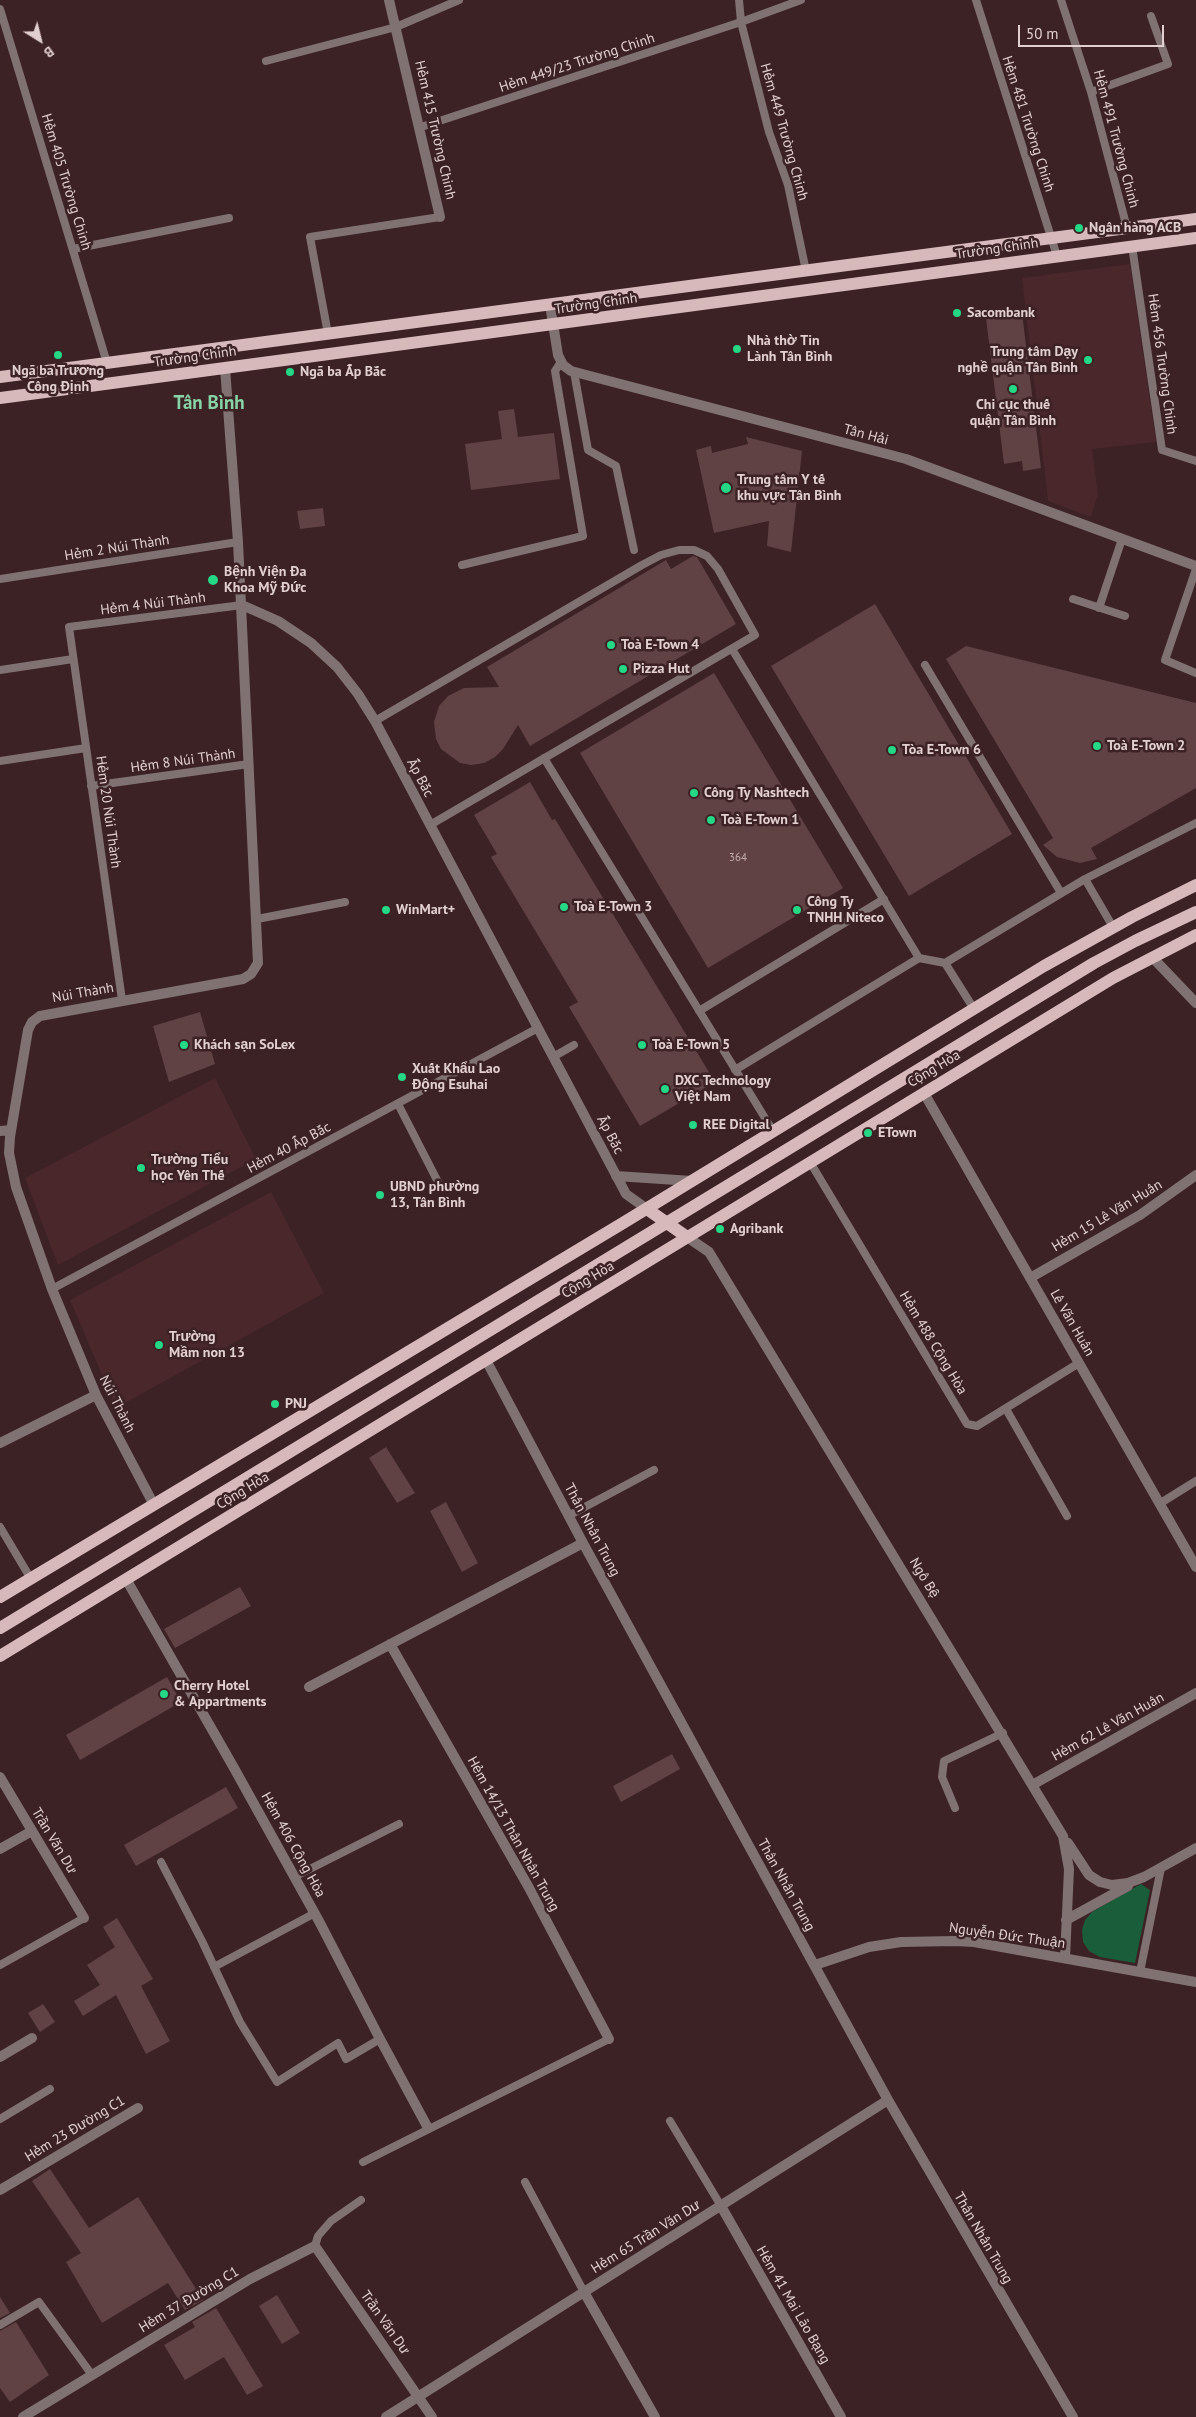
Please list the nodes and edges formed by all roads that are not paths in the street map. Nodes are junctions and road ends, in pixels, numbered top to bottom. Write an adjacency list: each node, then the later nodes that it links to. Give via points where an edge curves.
1 (389, 0): 10 (street, Hẻm 415 Trường Chinh)
2 (459, 0): 10 (lane)
3 (739, 0): 9 (lane, Hẻm 449 Trường Chinh)
4 (801, 0): 9 (lane, Hẻm 449/23 Trường Chinh)
5 (976, 0): 18 (lane, Hẻm 481 Trường Chinh)
6 (1061, 0): 12 (lane, Hẻm 491 Trường Chinh)
7 (0, 9): 21 (lane, Hẻm 405 Trường Chinh)
8 (1151, 16): 12 (lane, via 1168,64)
9 (741, 22): 13 (lane, Hẻm 449/23 Trường Chinh); 23 (lane, Hẻm 449 Trường Chinh, via 769,132 788,185)
10 (396, 27): 11 (lane); 13 (street, Hẻm 415 Trường Chinh)
11 (266, 62)
12 (1091, 92): 17 (lane, Hẻm 491 Trường Chinh)
13 (420, 127): 14 (street, Hẻm 415 Trường Chinh)
14 (440, 217): 26 (lane, Hẻm 415 Trường Chinh, via 310,237)
15 (229, 218): 21 (lane)
16 (1196, 219): 17 (main road, Trường Chinh)
17 (1127, 228): 18 (main road, Trường Chinh); 20 (street)
18 (1051, 238): 22 (lane, Hẻm 481 Trường Chinh); 23 (main road, Trường Chinh)
19 (1196, 238): 20 (main road, Trường Chinh)
20 (1132, 246): 22 (main road, Trường Chinh); 34 (lane, Hẻm 456 Trường Chinh, via 1162,450)
21 (73, 249): 29 (lane, Hẻm 405 Trường Chinh)
22 (1057, 256): 25 (main road, Trường Chinh)
23 (806, 271): 24 (main road, Trường Chinh)
24 (550, 305): 25 (street); 26 (main road, Trường Chinh)
25 (553, 325): 28 (street); 30 (main road, Trường Chinh)
26 (328, 334): 27 (main road, Trường Chinh)
27 (222, 348): 29 (main road, Trường Chinh); 30 (main road)
28 (561, 362): 31 (street, Tân Hải); 38 (lane, via 556,371 583,536)
29 (108, 363): 32 (main road, Trường Chinh)
30 (225, 368): 33 (main road, Trường Chinh); 36 (street)
31 (574, 372): 35 (street, Tân Hải, via 906,460); 37 (lane, via 588,450 616,466)
32 (0, 377)
33 (0, 398)
34 (1196, 461)
35 (1122, 539): 39 (street, Tân Hải); 43 (lane)
36 (238, 542): 40 (lane, Hẻm 2 Núi Thành); 42 (street)
37 (634, 550)
38 (462, 566)
39 (1196, 568): 50 (lane, via 1165,660)
40 (0, 579)
41 (1073, 599): 43 (lane)
42 (242, 605): 45 (lane, Hẻm 4 Núi Thành); 51 (street, Ấp Bắc, via 295,632 325,655 348,680); 55 (street, Núi Thành)
43 (1099, 608): 44 (lane)
44 (1125, 616)
45 (68, 627): 47 (lane, Hẻm 20 Núi Thành)
46 (732, 649): 51 (lane, via 755,635 708,556 694,550 679,550 642,564); 53 (lane); 62 (lane)
47 (73, 659): 49 (lane); 52 (lane, Hẻm 20 Núi Thành)
48 (925, 666): 61 (lane)
49 (0, 670)
50 (1196, 673)
51 (375, 721): 58 (street, Ấp Bắc)
52 (86, 748): 54 (lane); 56 (lane, Hẻm 20 Núi Thành)
53 (544, 758): 58 (lane); 74 (lane)
54 (0, 761)
55 (249, 764): 56 (lane, Hẻm 8 Núi Thành); 65 (street, Núi Thành)
56 (91, 786): 71 (lane, Hẻm 20 Núi Thành)
57 (1196, 823): 59 (lane)
58 (430, 825): 75 (street, Ấp Bắc)
59 (1085, 879): 61 (lane); 66 (lane)
60 (1196, 885): 66 (main road)
61 (1061, 893): 70 (lane)
62 (884, 899): 69 (lane); 74 (lane)
63 (345, 902): 65 (lane)
64 (1196, 912): 89 (main road, Cộng Hòa, via 1094,963)
65 (256, 919): 71 (street, Núi Thành, via 258,961 257,967 247,977)
66 (1114, 927): 73 (main road)
67 (1196, 935): 68 (main road, Cộng Hòa)
68 (1152, 957): 72 (street); 79 (main road, Cộng Hòa)
69 (919, 958): 70 (lane); 78 (lane)
70 (945, 963): 73 (lane)
71 (122, 1000): 81 (street, Núi Thành, via 46,1014 32,1022)
72 (1196, 1003)
73 (974, 1009): 82 (main road)
74 (699, 1011): 78 (lane)
75 (538, 1028): 77 (street, Ấp Bắc); 80 (lane, Hẻm 40 Ấp Bắc)
76 (574, 1045): 77 (lane)
77 (553, 1057): 85 (street, Ấp Bắc)
78 (735, 1070): 82 (lane)
79 (924, 1092): 83 (main road, Cộng Hòa); 91 (street, Lê Văn Huân)
80 (398, 1104): 87 (lane); 92 (lane, Hẻm 40 Ấp Bắc)
81 (5, 1130): 92 (street, Núi Thành, via 16,1187)
82 (773, 1132): 86 (main road)
83 (810, 1162): 90 (main road, Cộng Hòa); 96 (lane, Hẻm 488 Cộng Hòa, via 967,1424 977,1426)
84 (1196, 1175): 91 (street, Hẻm 15 Lê Văn Huân, via 1140,1215)
85 (616, 1176): 86 (street); 88 (street, Ấp Bắc, via 626,1194)
86 (692, 1181): 88 (main road)
87 (438, 1182)
88 (647, 1209): 89 (main road); 100 (main road)
89 (668, 1223): 90 (main road); 110 (main road, Cộng Hòa)
90 (687, 1237): 93 (main road, Cộng Hòa); 115 (street, Ngô Bệ, via 709,1252)
91 (1030, 1278): 94 (street, Lê Văn Huân)
92 (52, 1289): 95 (street, Núi Thành)
93 (486, 1360): 102 (street, Thân Nhân Trung); 108 (main road, Cộng Hòa)
94 (1079, 1363): 96 (lane, Hẻm 488 Cộng Hòa); 101 (street, Lê Văn Huân)
95 (96, 1396): 97 (street); 100 (street, Núi Thành)
96 (1006, 1409): 103 (lane)
97 (0, 1444)
98 (654, 1470): 102 (lane)
99 (1196, 1482): 101 (lane)
100 (154, 1504): 107 (main road)
101 (1159, 1504): 106 (street, Lê Văn Huân)
102 (568, 1516): 105 (street, Thân Nhân Trung)
103 (1066, 1516)
104 (0, 1527): 107 (lane)
105 (582, 1543): 111 (street); 133 (street, Thân Nhân Trung)
106 (1195, 1564)
107 (30, 1579): 109 (main road)
108 (126, 1580): 112 (main road, Cộng Hòa); 126 (street, Hẻm 406 Cộng Hòa)
109 (0, 1597)
110 (0, 1628)
111 (390, 1644): 113 (street); 139 (street, Hẻm 14/13 Thân Nhân Trung, via 528,1886)
112 (0, 1656)
113 (309, 1687)
114 (1196, 1693): 117 (street, Hẻm 62 Lê Văn Huân)
115 (1002, 1733): 117 (street, Ngô Bệ); 118 (lane, via 944,1761 942,1777)
116 (0, 1777): 120 (street, Trần Văn Dư)
117 (1034, 1784): 121 (street, Ngô Bệ)
118 (955, 1808)
119 (399, 1824): 126 (lane)
120 (32, 1832): 123 (street); 129 (street, Trần Văn Dư)
121 (1063, 1836): 127 (street, via 1094,1880 1120,1884); 130 (street, Ngô Bệ, via 1069,1868)
122 (1196, 1848): 125 (street)
123 (0, 1850)
124 (161, 1862): 134 (lane)
125 (1160, 1868): 127 (street); 135 (lane)
126 (294, 1877): 128 (street, Hẻm 406 Cộng Hòa)
127 (1144, 1877): 130 (street)
128 (315, 1913): 134 (lane); 138 (street, Hẻm 406 Cộng Hòa)
129 (84, 1918): 132 (lane)
130 (1066, 1920): 131 (street, Ngô Bệ)
131 (1065, 1958): 133 (street, Nguyễn Đức Thuận, via 974,1942 930,1940 869,1947); 135 (street, Nguyễn Đức Thuận)
132 (0, 1965)
133 (815, 1965): 142 (street, Thân Nhân Trung)
134 (214, 1967): 138 (lane, via 240,2022 277,2082 338,2043 346,2059)
135 (1140, 1972): 136 (street, Nguyễn Đức Thuận)
136 (1196, 1982)
137 (32, 2038): 140 (street)
138 (380, 2039): 146 (street, Hẻm 406 Cộng Hòa)
139 (609, 2039): 146 (lane)
140 (0, 2057)
141 (50, 2089): 144 (lane)
142 (888, 2100): 151 (street, Hẻm 65 Trần Văn Dư); 162 (street, Thân Nhân Trung)
143 (138, 2108): 149 (street, Hẻm 23 Đường C1)
144 (0, 2119)
145 (670, 2121): 151 (lane)
146 (428, 2128): 147 (lane)
147 (363, 2162)
148 (525, 2182): 153 (lane)
149 (0, 2190)
150 (361, 2200): 152 (lane, via 331,2220)
151 (721, 2206): 153 (street, Hẻm 65 Trần Văn Dư); 161 (street, Hẻm 41 Mai Lão Bạng)
152 (314, 2246): 155 (street, Hẻm 37 Đường C1, via 250,2279); 156 (street, Trần Văn Dư)
153 (584, 2292): 156 (street, Hẻm 65 Trần Văn Dư); 160 (street)
154 (0, 2325): 155 (lane, via 39,2302)
155 (92, 2375): 157 (street, Hẻm 37 Đường C1)
156 (420, 2397): 158 (street, Hẻm 65 Trần Văn Dư); 159 (street, Trần Văn Dư)
157 (23, 2417)
158 (386, 2417)
159 (432, 2417)
160 (655, 2417)
161 (841, 2417)
162 (1073, 2417)

